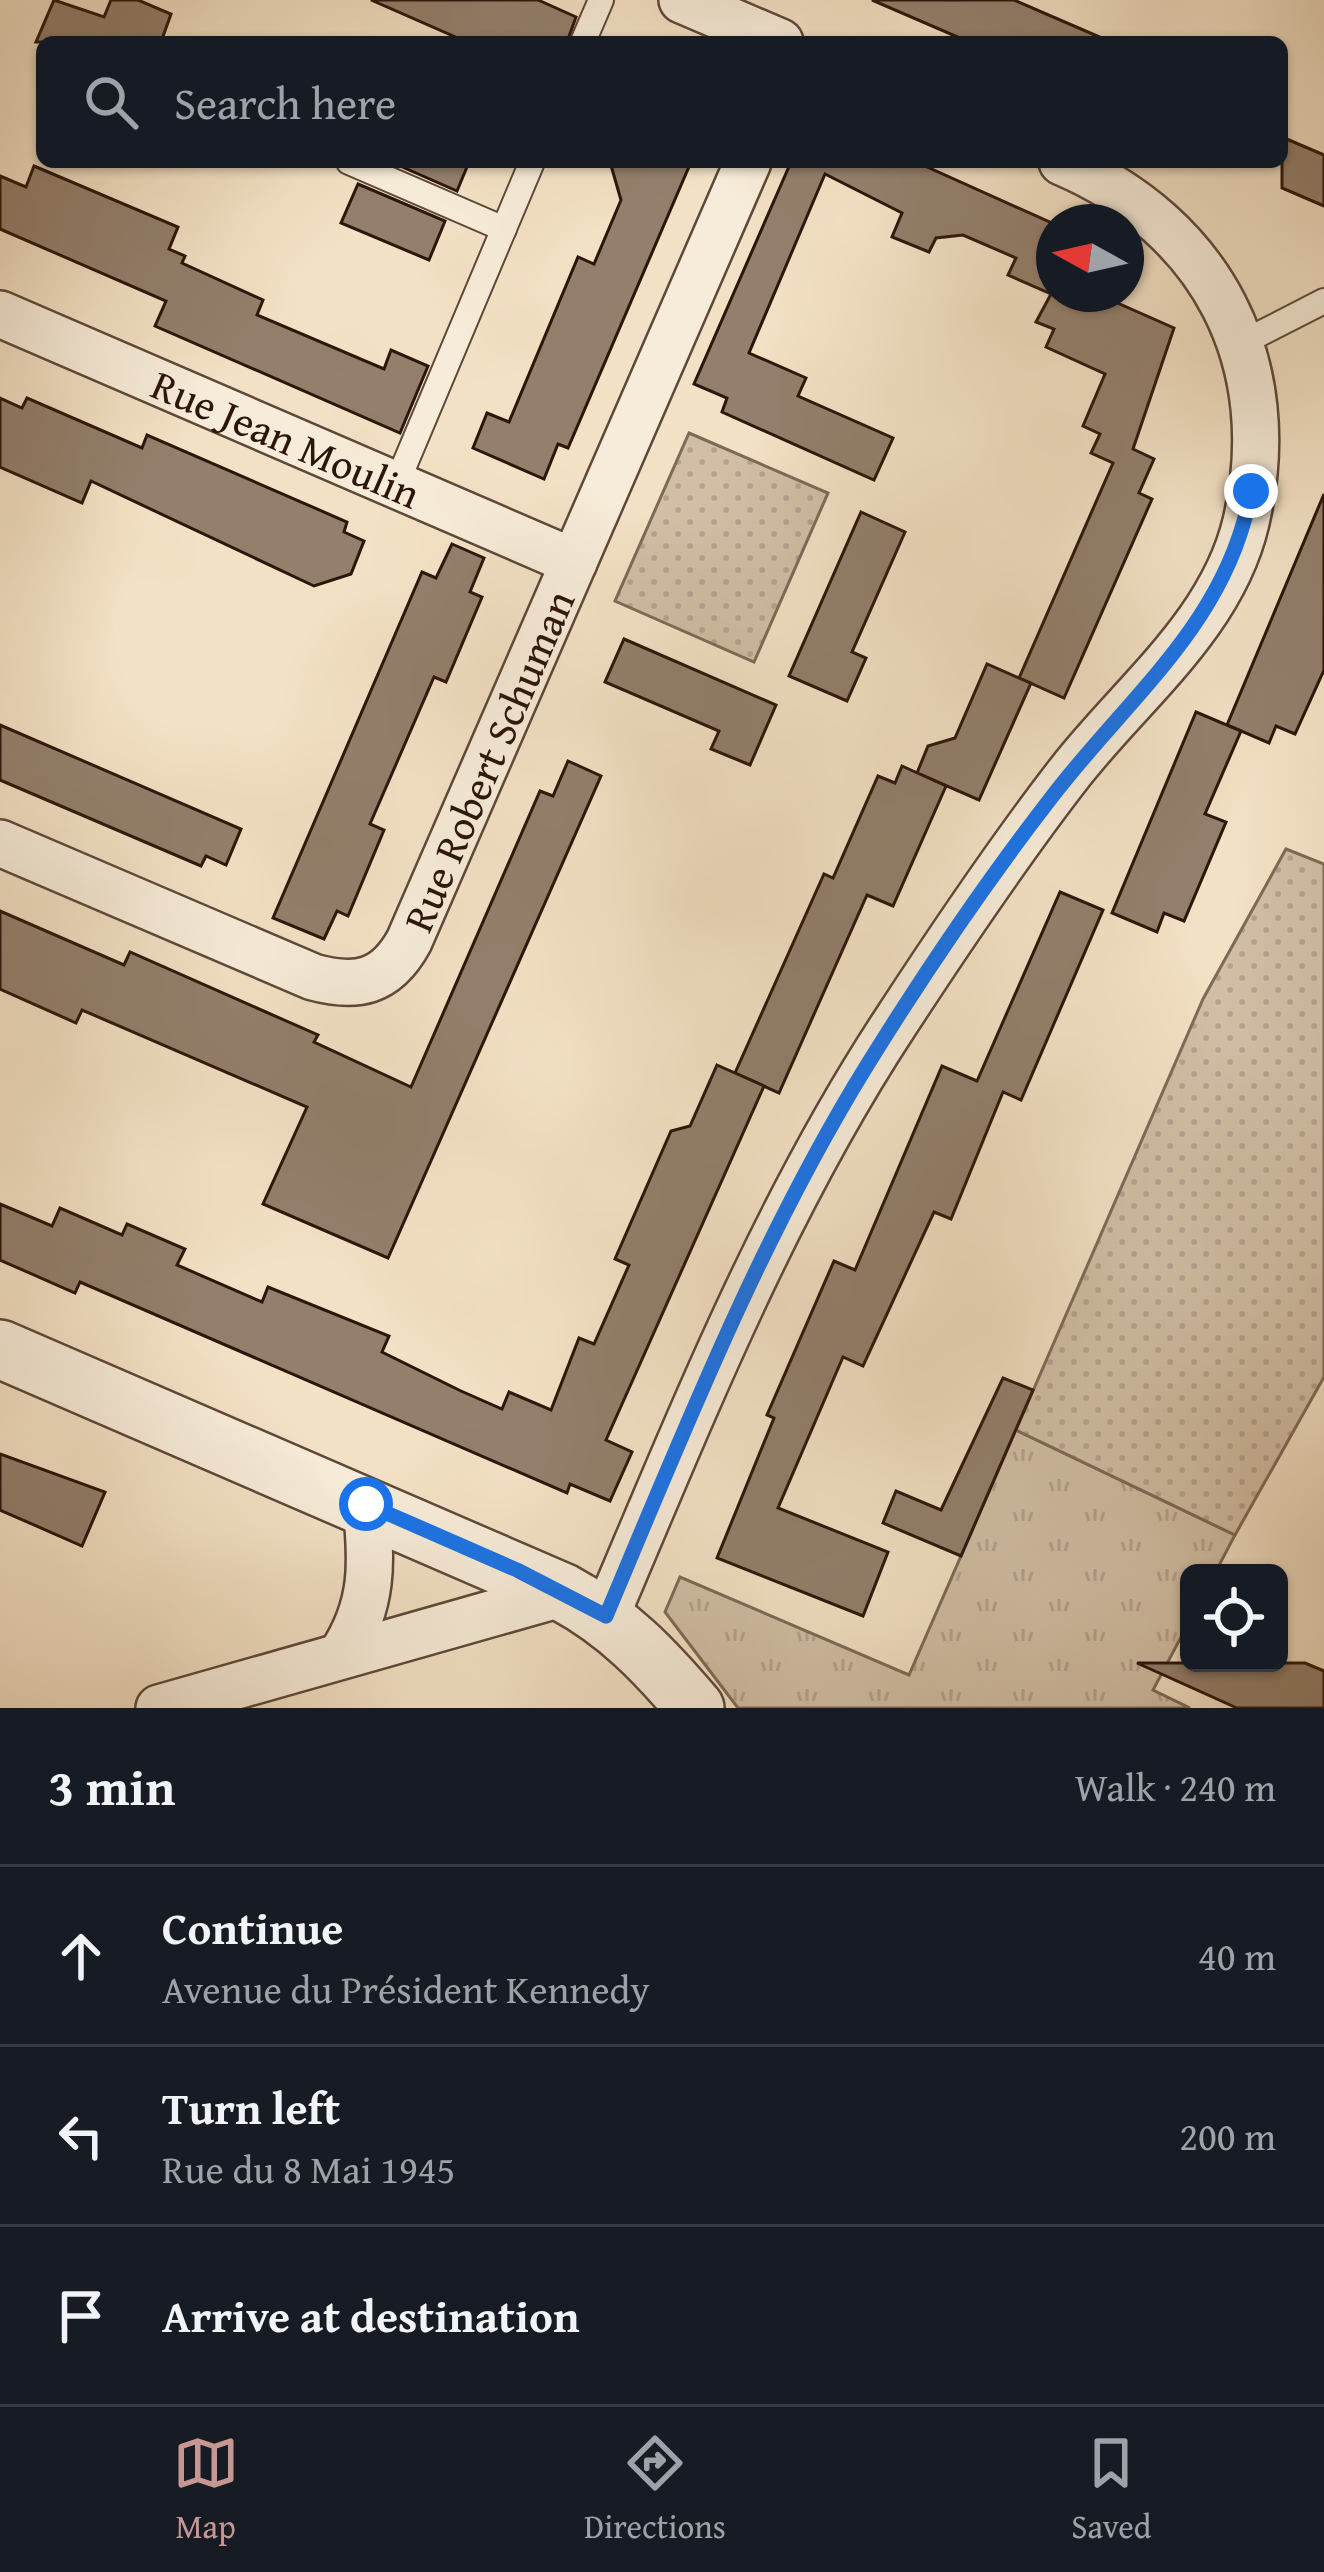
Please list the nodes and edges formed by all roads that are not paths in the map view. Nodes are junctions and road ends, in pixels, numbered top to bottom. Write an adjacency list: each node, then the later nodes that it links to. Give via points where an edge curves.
1 (601, 0): 3 (lane)
2 (682, 0): 4 (street)
3 (586, 36)
4 (766, 36)
5 (363, 168): 9 (lane)
6 (529, 168): 9 (lane)
7 (745, 168): 14 (street, Rue Robert Schuman)
8 (1073, 168): 12 (street, via 1133,200 1179,238 1216,289)
9 (504, 229): 13 (lane)
10 (1324, 301): 12 (lane)
11 (0, 314): 13 (street, Rue Jean Moulin)
12 (1240, 344): 18 (street, via 1255,463 1245,524 1219,592 1043,808 866,1067)
13 (396, 485): 14 (street, Rue Jean Moulin)
14 (574, 562): 15 (street, Rue Robert Schuman, via 409,941 388,973 371,982 313,977)
15 (0, 843)
16 (0, 1349): 17 (street)
17 (366, 1504): 18 (street); 19 (street, via 370,1588)
18 (585, 1604): 19 (street); 21 (street, via 640,1646)
19 (341, 1655): 20 (street)
20 (159, 1708)
21 (695, 1708)

